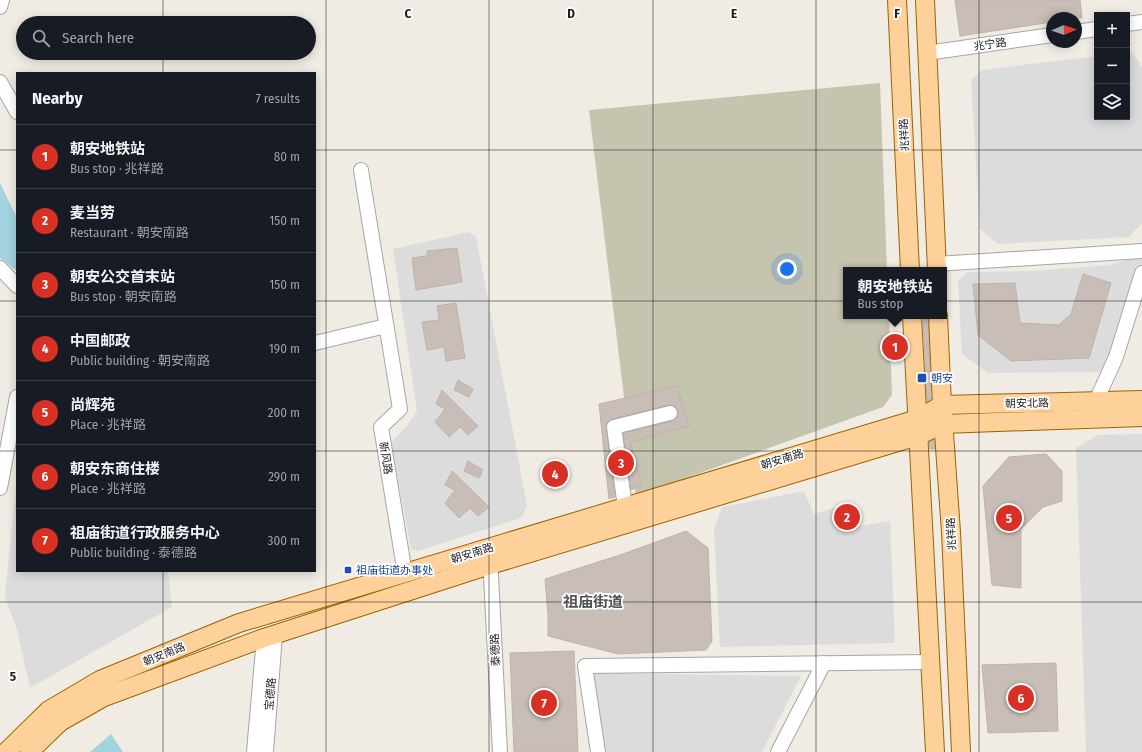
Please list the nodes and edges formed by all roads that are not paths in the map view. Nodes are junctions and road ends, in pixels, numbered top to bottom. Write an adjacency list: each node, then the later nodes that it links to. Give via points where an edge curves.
1 (2, 0): 4 (street)
2 (898, 0): 15 (main road, 兆祥路)
3 (925, 0): 10 (main road)
4 (0, 7)
5 (1142, 22): 6 (street)
6 (1130, 24)
7 (1094, 29): 8 (street)
8 (1082, 31)
9 (1046, 36): 10 (street, 兆宁路)
10 (927, 53): 16 (main road)
11 (0, 82): 12 (street)
12 (16, 110)
13 (361, 170): 22 (street, 新风路)
14 (1142, 251): 16 (street)
15 (910, 267)
16 (936, 267)
17 (0, 268): 19 (street)
18 (1142, 273): 25 (street, via 1116,357)
19 (16, 285)
20 (912, 319): 31 (main road)
21 (938, 319): 27 (main road, 兆祥路)
22 (386, 326): 23 (street); 35 (street, 新风路, via 400,409 381,427)
23 (316, 343)
24 (1142, 400): 25 (main road, 朝安北路)
25 (1096, 401): 27 (main road, 朝安北路)
26 (16, 402): 32 (street)
27 (942, 405): 30 (main road, 兆祥路); 31 (main road, 朝安北路)
28 (670, 413): 33 (street, via 614,427)
29 (1142, 417): 30 (main road, 朝安北路)
30 (943, 424): 31 (main road, 朝安北路); 47 (main road, 兆祥路, via 951,532)
31 (917, 427): 33 (main road, 朝安南路); 34 (main road, 朝安南路); 37 (main road)
32 (0, 488)
33 (625, 507): 34 (main road, 朝安南路)
34 (490, 556): 35 (main road, 朝安南路); 36 (main road, 朝安南路); 43 (street, 泰德路)
35 (405, 574): 39 (main road, 朝安南路, via 239,623 100,680 49,710)
36 (270, 636): 40 (main road, 朝安南路, via 104,697 60,722); 41 (street, 宝德路); 42 (street, 宝德路)
37 (930, 662): 38 (street); 46 (main road)
38 (824, 663): 44 (street, via 585,666); 45 (street)
39 (6, 752)
40 (29, 752)
41 (254, 752)
42 (266, 752)
43 (500, 752)
44 (598, 752)
45 (778, 752)
46 (935, 752)
47 (961, 752)

